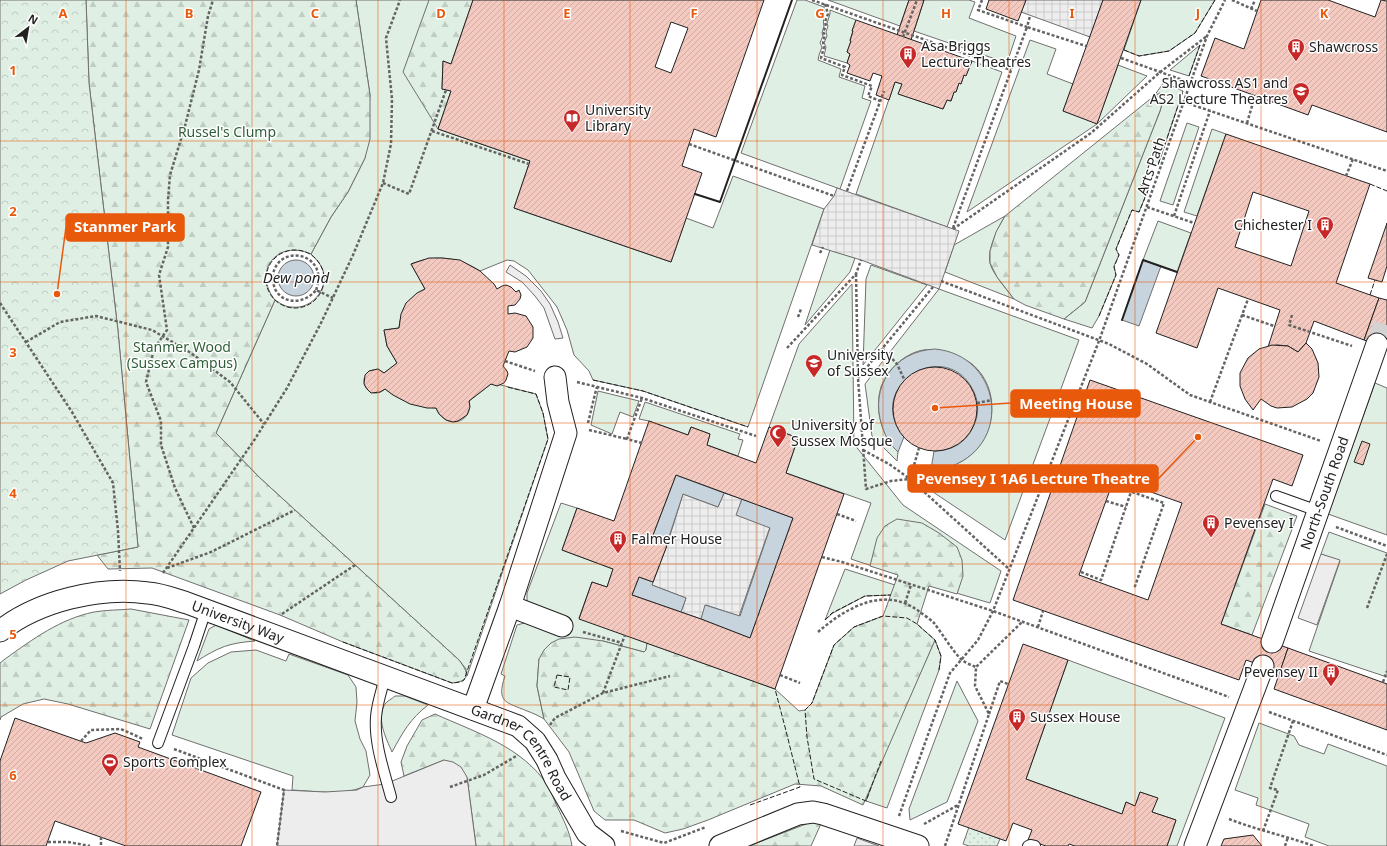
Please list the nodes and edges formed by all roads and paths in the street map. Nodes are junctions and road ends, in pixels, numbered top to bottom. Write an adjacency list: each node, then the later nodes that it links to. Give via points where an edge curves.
1 (213, 0): 56 (path, via 187,119 170,175 168,247 159,275 167,330)
2 (400, 0): 35 (path, via 386,38 392,99 391,144)
3 (812, 0): 9 (path)
4 (917, 0): 14 (path)
5 (982, 0): 13 (path, via 978,10)
6 (1225, 0): 15 (path, Arts Path)
7 (1232, 0): 10 (path)
8 (1255, 0): 10 (path)
9 (825, 4): 14 (path); 25 (path, via 828,14 821,58 845,66 842,75 872,86 868,96)
10 (1251, 9): 11 (path)
11 (1257, 11)
12 (1030, 16): 13 (path)
13 (1027, 27): 17 (path); 19 (path)
14 (905, 33): 16 (path); 19 (path)
15 (1207, 36): 20 (path); 21 (path, Arts Path)
16 (903, 37)
17 (1086, 46)
18 (1121, 58): 20 (path)
19 (1011, 70): 20 (path, via 953,229 1091,133)
20 (1159, 73): 21 (path)
21 (1190, 83): 26 (path, Arts Path)
22 (446, 90): 29 (path)
23 (884, 91): 25 (path)
24 (1255, 96): 28 (path)
25 (880, 101): 36 (path)
26 (1184, 102): 27 (path); 38 (path, Arts Path)
27 (1210, 111): 28 (path); 39 (path)
28 (1247, 123): 31 (path)
29 (432, 131): 32 (path); 35 (path, via 409,194)
30 (689, 144): 37 (path)
31 (1353, 159): 33 (path); 34 (path)
32 (529, 164)
33 (1387, 171)
34 (1346, 176)
35 (383, 184): 48 (path)
36 (847, 191)
37 (834, 196)
38 (1147, 207): 39 (path); 58 (path, Arts Path)
39 (1174, 216): 40 (path)
40 (1194, 223)
41 (823, 247): 42 (path)
42 (820, 253)
43 (861, 260): 44 (path)
44 (856, 274): 61 (path); 65 (path)
45 (941, 281): 58 (path)
46 (933, 287): 62 (path)
47 (316, 290): 47 (path, via 308,298 291,301 275,289 274,269 289,256 303,256 318,270 319,282); 48 (path)
48 (333, 298): 71 (path, via 287,388)
49 (1248, 299): 52 (path)
50 (0, 303): 59 (path)
51 (801, 309): 54 (path)
52 (1242, 315): 55 (path); 69 (path)
53 (1292, 315): 57 (path, via 1289,325)
54 (798, 317)
55 (1274, 326)
56 (163, 336): 59 (path, via 152,330 96,316 60,322); 71 (path, via 230,382); 91 (path, via 154,349 146,382 161,421 161,445 175,488)
57 (1328, 338)
58 (1099, 341): 69 (path, via 1146,364 1190,395); 79 (path, Arts Path)
59 (26, 342): 101 (path, via 72,412 113,483)
60 (1377, 344): 77 (street, North-South Road)
61 (787, 348)
62 (882, 348): 65 (path); 66 (path, via 897,364)
63 (505, 361): 64 (path)
64 (555, 377): 67 (path); 104 (street, Gardner Centre Road, via 566,433)
65 (858, 378): 78 (path)
66 (904, 379)
67 (642, 398): 73 (path); 74 (path)
68 (992, 400): 70 (path)
69 (1210, 402): 77 (path)
70 (977, 403)
71 (264, 424): 91 (path)
72 (589, 430): 74 (path)
73 (756, 436)
74 (627, 439): 75 (path)
75 (642, 443)
76 (919, 448): 80 (path)
77 (1341, 448): 89 (street, North-South Road)
78 (863, 449): 80 (path); 80 (path, via 866,490 891,481)
79 (1045, 478): 81 (path); 97 (path, Arts Path)
80 (910, 479): 97 (path)
81 (1055, 482)
82 (1134, 486): 83 (path)
83 (1132, 492): 86 (path); 100 (path, via 1164,503)
84 (1276, 496): 89 (lane)
85 (1106, 501): 86 (path)
86 (1126, 507): 98 (path, via 1101,580)
87 (295, 510): 96 (path, via 211,552)
88 (837, 514): 90 (path)
89 (1325, 518): 92 (path); 117 (street, North-South Road)
90 (856, 521)
91 (194, 528): 96 (path)
92 (1387, 546)
93 (1387, 554): 105 (path)
94 (822, 557): 99 (path)
95 (355, 565): 109 (path)
96 (167, 568): 102 (path)
97 (1009, 569): 107 (path, Arts Path)
98 (1081, 572)
99 (911, 585): 103 (path); 107 (path)
100 (1134, 589)
101 (121, 591): 102 (street, University Way); 113 (street, University Way, via 68,598 52,603)
102 (148, 592): 106 (street, University Way)
103 (905, 603): 114 (path, via 889,599 867,601 834,618); 118 (path, via 933,622)
104 (510, 606): 111 (street); 130 (street, Gardner Centre Road)
105 (1367, 608)
106 (206, 610): 124 (street, University Way); 136 (lane)
107 (993, 611): 110 (path); 118 (path, Arts Path, via 978,640)
108 (1043, 611): 112 (path)
109 (280, 616)
110 (1022, 622): 112 (path); 120 (path)
111 (562, 626): 116 (path)
112 (1038, 627): 123 (path)
113 (0, 631)
114 (818, 632)
115 (625, 635): 116 (path)
116 (622, 642): 129 (path)
117 (1272, 642)
118 (962, 659): 120 (path); 146 (path, Arts Path, via 950,673)
119 (1263, 666): 157 (street)
120 (976, 667): 131 (path, via 975,686)
121 (1387, 671): 126 (path)
122 (780, 675): 127 (path)
123 (1167, 675)
124 (385, 676): 130 (street, University Way); 140 (lane, via 376,715 376,728)
125 (670, 676): 129 (path)
126 (1383, 682)
127 (800, 683)
128 (1008, 684): 131 (path, via 1000,682)
129 (602, 693): 134 (path, via 555,718)
130 (473, 709): 151 (street, Gardner Centre Road, via 518,726 535,742 587,833)
131 (989, 714): 141 (path)
132 (1293, 721): 143 (path, via 1270,788 1278,790)
133 (1299, 723): 138 (path)
134 (545, 730)
135 (81, 741): 136 (path, via 92,730 121,729)
136 (158, 743): 150 (path, via 284,790)
137 (522, 753): 139 (path, via 484,775)
138 (1387, 755)
139 (450, 786)
140 (391, 797)
141 (958, 805): 146 (path); 154 (path)
142 (1230, 819): 143 (path)
143 (1263, 831): 145 (path)
144 (101, 837): 149 (path)
145 (1288, 837): 158 (path); 159 (path)
146 (894, 838): 152 (street, via 813,812 798,814); 153 (street)
147 (48, 842): 148 (path)
148 (90, 846)
149 (101, 846)
150 (278, 846)
151 (604, 846)
152 (720, 846)
153 (918, 846)
154 (945, 846)
155 (1028, 846): 156 (lane)
156 (1035, 846)
157 (1195, 846)
158 (1285, 846)
159 (1314, 846)

